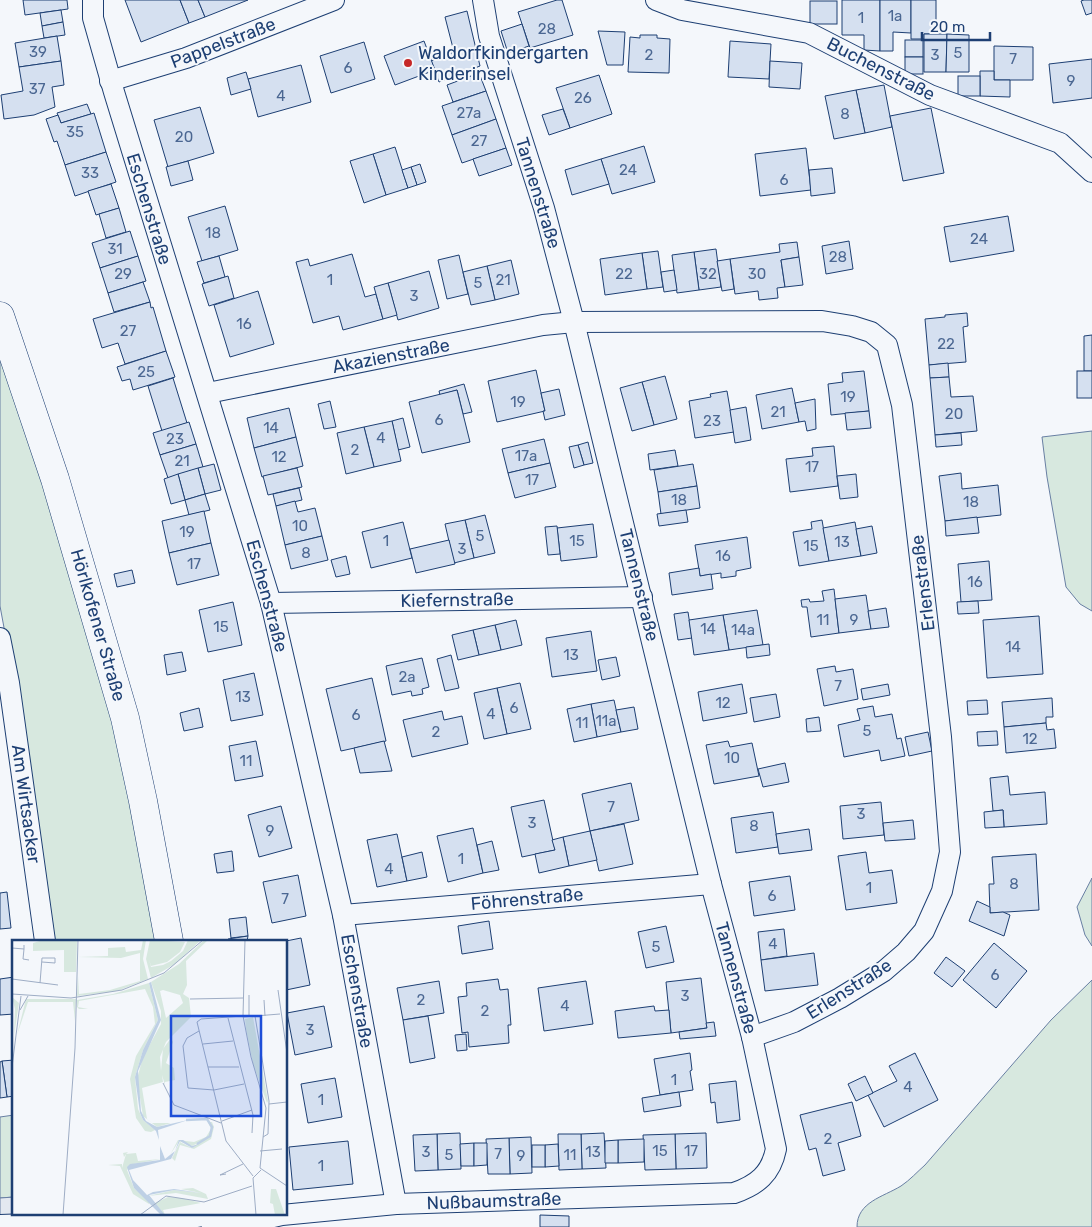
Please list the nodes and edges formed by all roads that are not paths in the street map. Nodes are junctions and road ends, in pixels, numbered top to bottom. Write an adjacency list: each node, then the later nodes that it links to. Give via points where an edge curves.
1 (93, 0): 5 (street, Eschenstraße, via 94,18)
2 (334, 0): 5 (street, Pappelstraße, via 186,58)
3 (483, 0): 8 (street, Tannenstraße, via 489,36 544,208)
4 (656, 0): 6 (street, Buchenstraße, via 682,10 809,33 930,96 1060,143)
5 (110, 81): 9 (street, Eschenstraße)
6 (1092, 172)
7 (0, 316): 16 (street, Hörlkofener Straße, via 55,479 125,718)
8 (574, 322): 9 (street, Akazienstraße); 10 (street, Tannenstraße); 17 (street, Erlenstraße, via 822,321 852,326 871,332 887,345 902,405 941,737 950,852 942,891 924,931 884,971 794,1022)
9 (208, 393): 11 (street, Eschenstraße)
10 (642, 597): 11 (street, Kiefernstraße); 13 (street, Tannenstraße)
11 (271, 603): 14 (street, Eschenstraße)
12 (0, 638): 15 (street, Am Wirtsacker, via 10,683)
13 (711, 884): 14 (street, Föhrenstraße); 17 (street, Tannenstraße)
14 (343, 915): 19 (street, Eschenstraße)
15 (45, 940)
16 (169, 940)
17 (752, 1037): 18 (street, Tannenstraße, via 776,1149 774,1161)
18 (767, 1172): 19 (street, Nußbaumstraße, via 753,1184 734,1193)
19 (396, 1204): 21 (street, Nußbaumstraße, via 282,1216 244,1224)
20 (75, 1217): 22 (street, Nußbaumstraße); 23 (street, Nußbaumstraße)
21 (215, 1220): 22 (street, Nußbaumstraße, via 191,1218)
22 (148, 1223)
23 (0, 1225)

